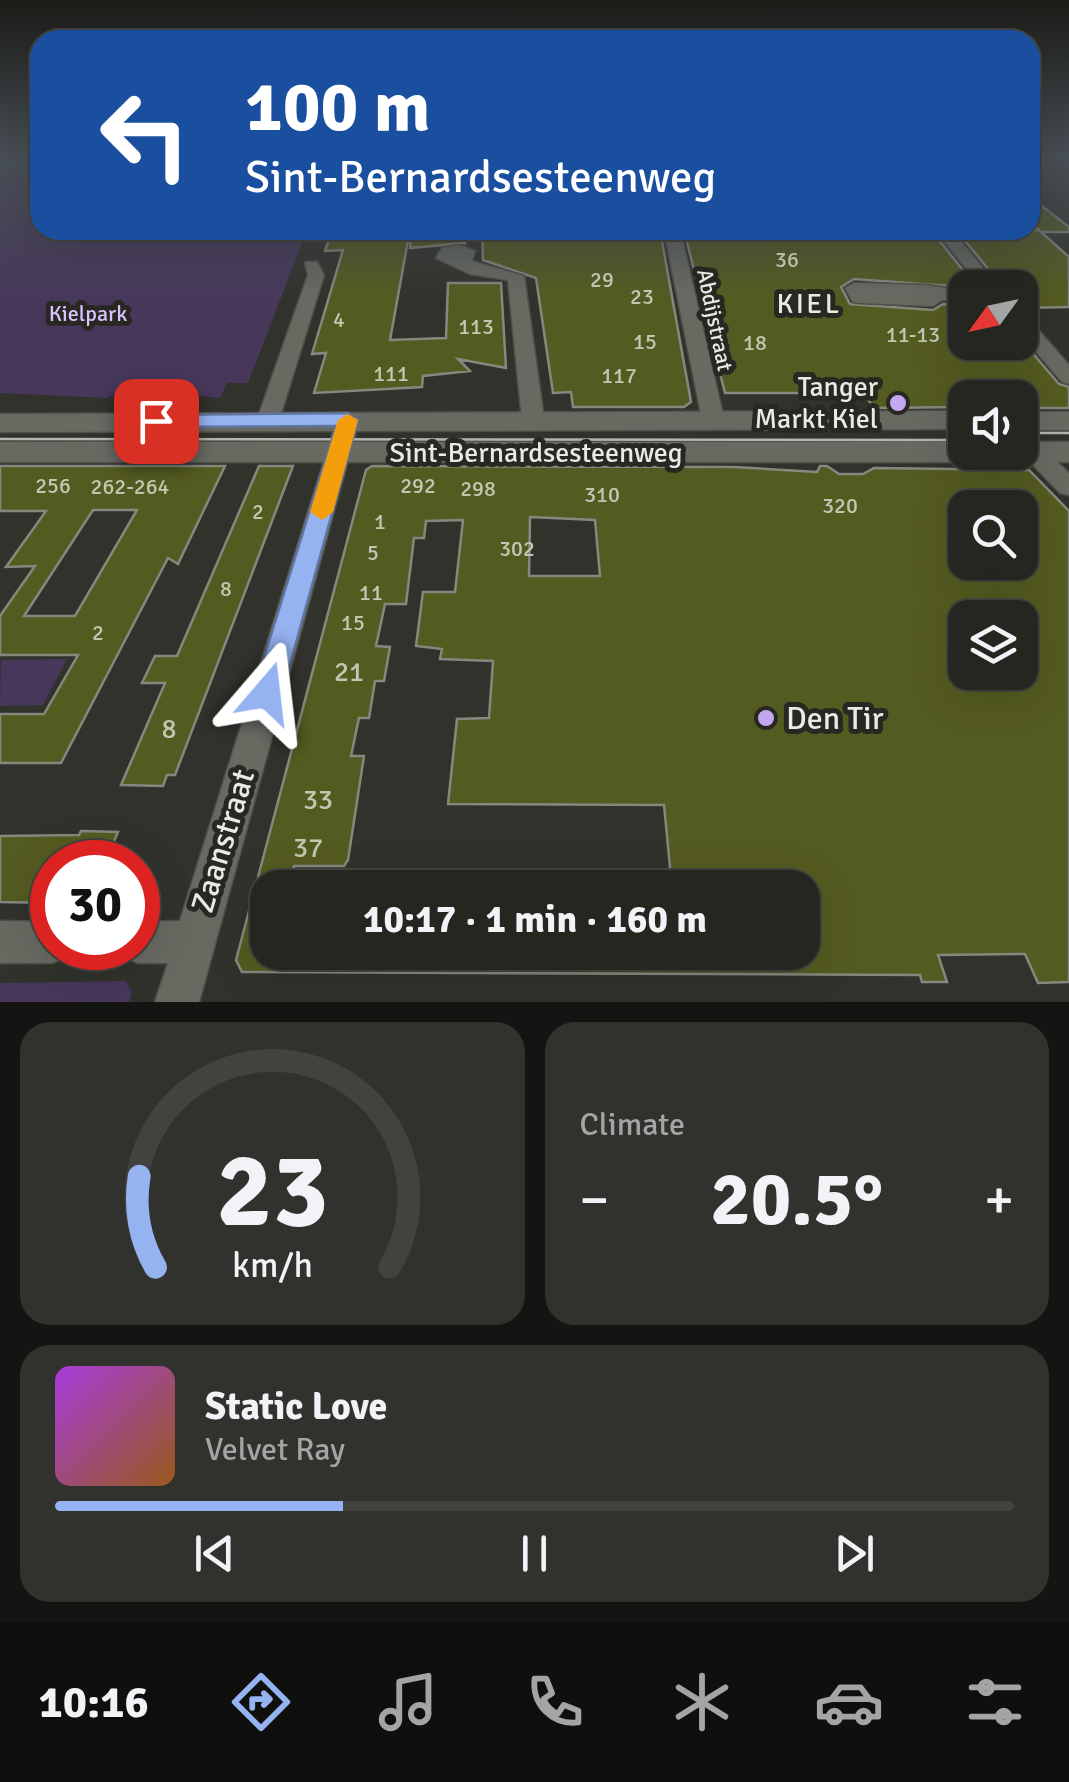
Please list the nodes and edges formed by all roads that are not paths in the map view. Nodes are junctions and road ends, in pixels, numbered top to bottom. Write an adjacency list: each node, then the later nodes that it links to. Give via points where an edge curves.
1 (465, 240): 10 (street, via 461,255 476,270 516,276)
2 (674, 240): 11 (street, Abdijstraat)
3 (951, 240): 5 (street)
4 (311, 265): 12 (street, via 316,275)
5 (977, 270)
6 (936, 295): 7 (street)
7 (948, 295)
8 (1038, 342): 9 (street)
9 (1069, 378)
10 (532, 419): 11 (street, Sint-Bernardsesteenweg); 17 (street, Sint-Bernardsesteenweg)
11 (713, 419): 13 (street, Sint-Bernardsesteenweg)
12 (268, 420): 16 (street, Sint-Bernardsesteenweg); 17 (street, Sint-Bernardsesteenweg)
13 (948, 420)
14 (1038, 421): 15 (street)
15 (1069, 421)
16 (0, 422)
17 (344, 436): 18 (street, Sint-Bernardsesteenweg); 19 (street, Sint-Bernardsesteenweg); 27 (street, Zaanstraat)
18 (948, 450)
19 (0, 452)
20 (1038, 452): 21 (street, Sint-Bernardsesteenweg)
21 (1069, 452)
22 (1038, 464): 23 (street)
23 (1069, 487)
24 (0, 942): 25 (street)
25 (30, 942)
26 (160, 942): 27 (street)
27 (192, 942): 28 (street, Zaanstraat)
28 (177, 1002)

